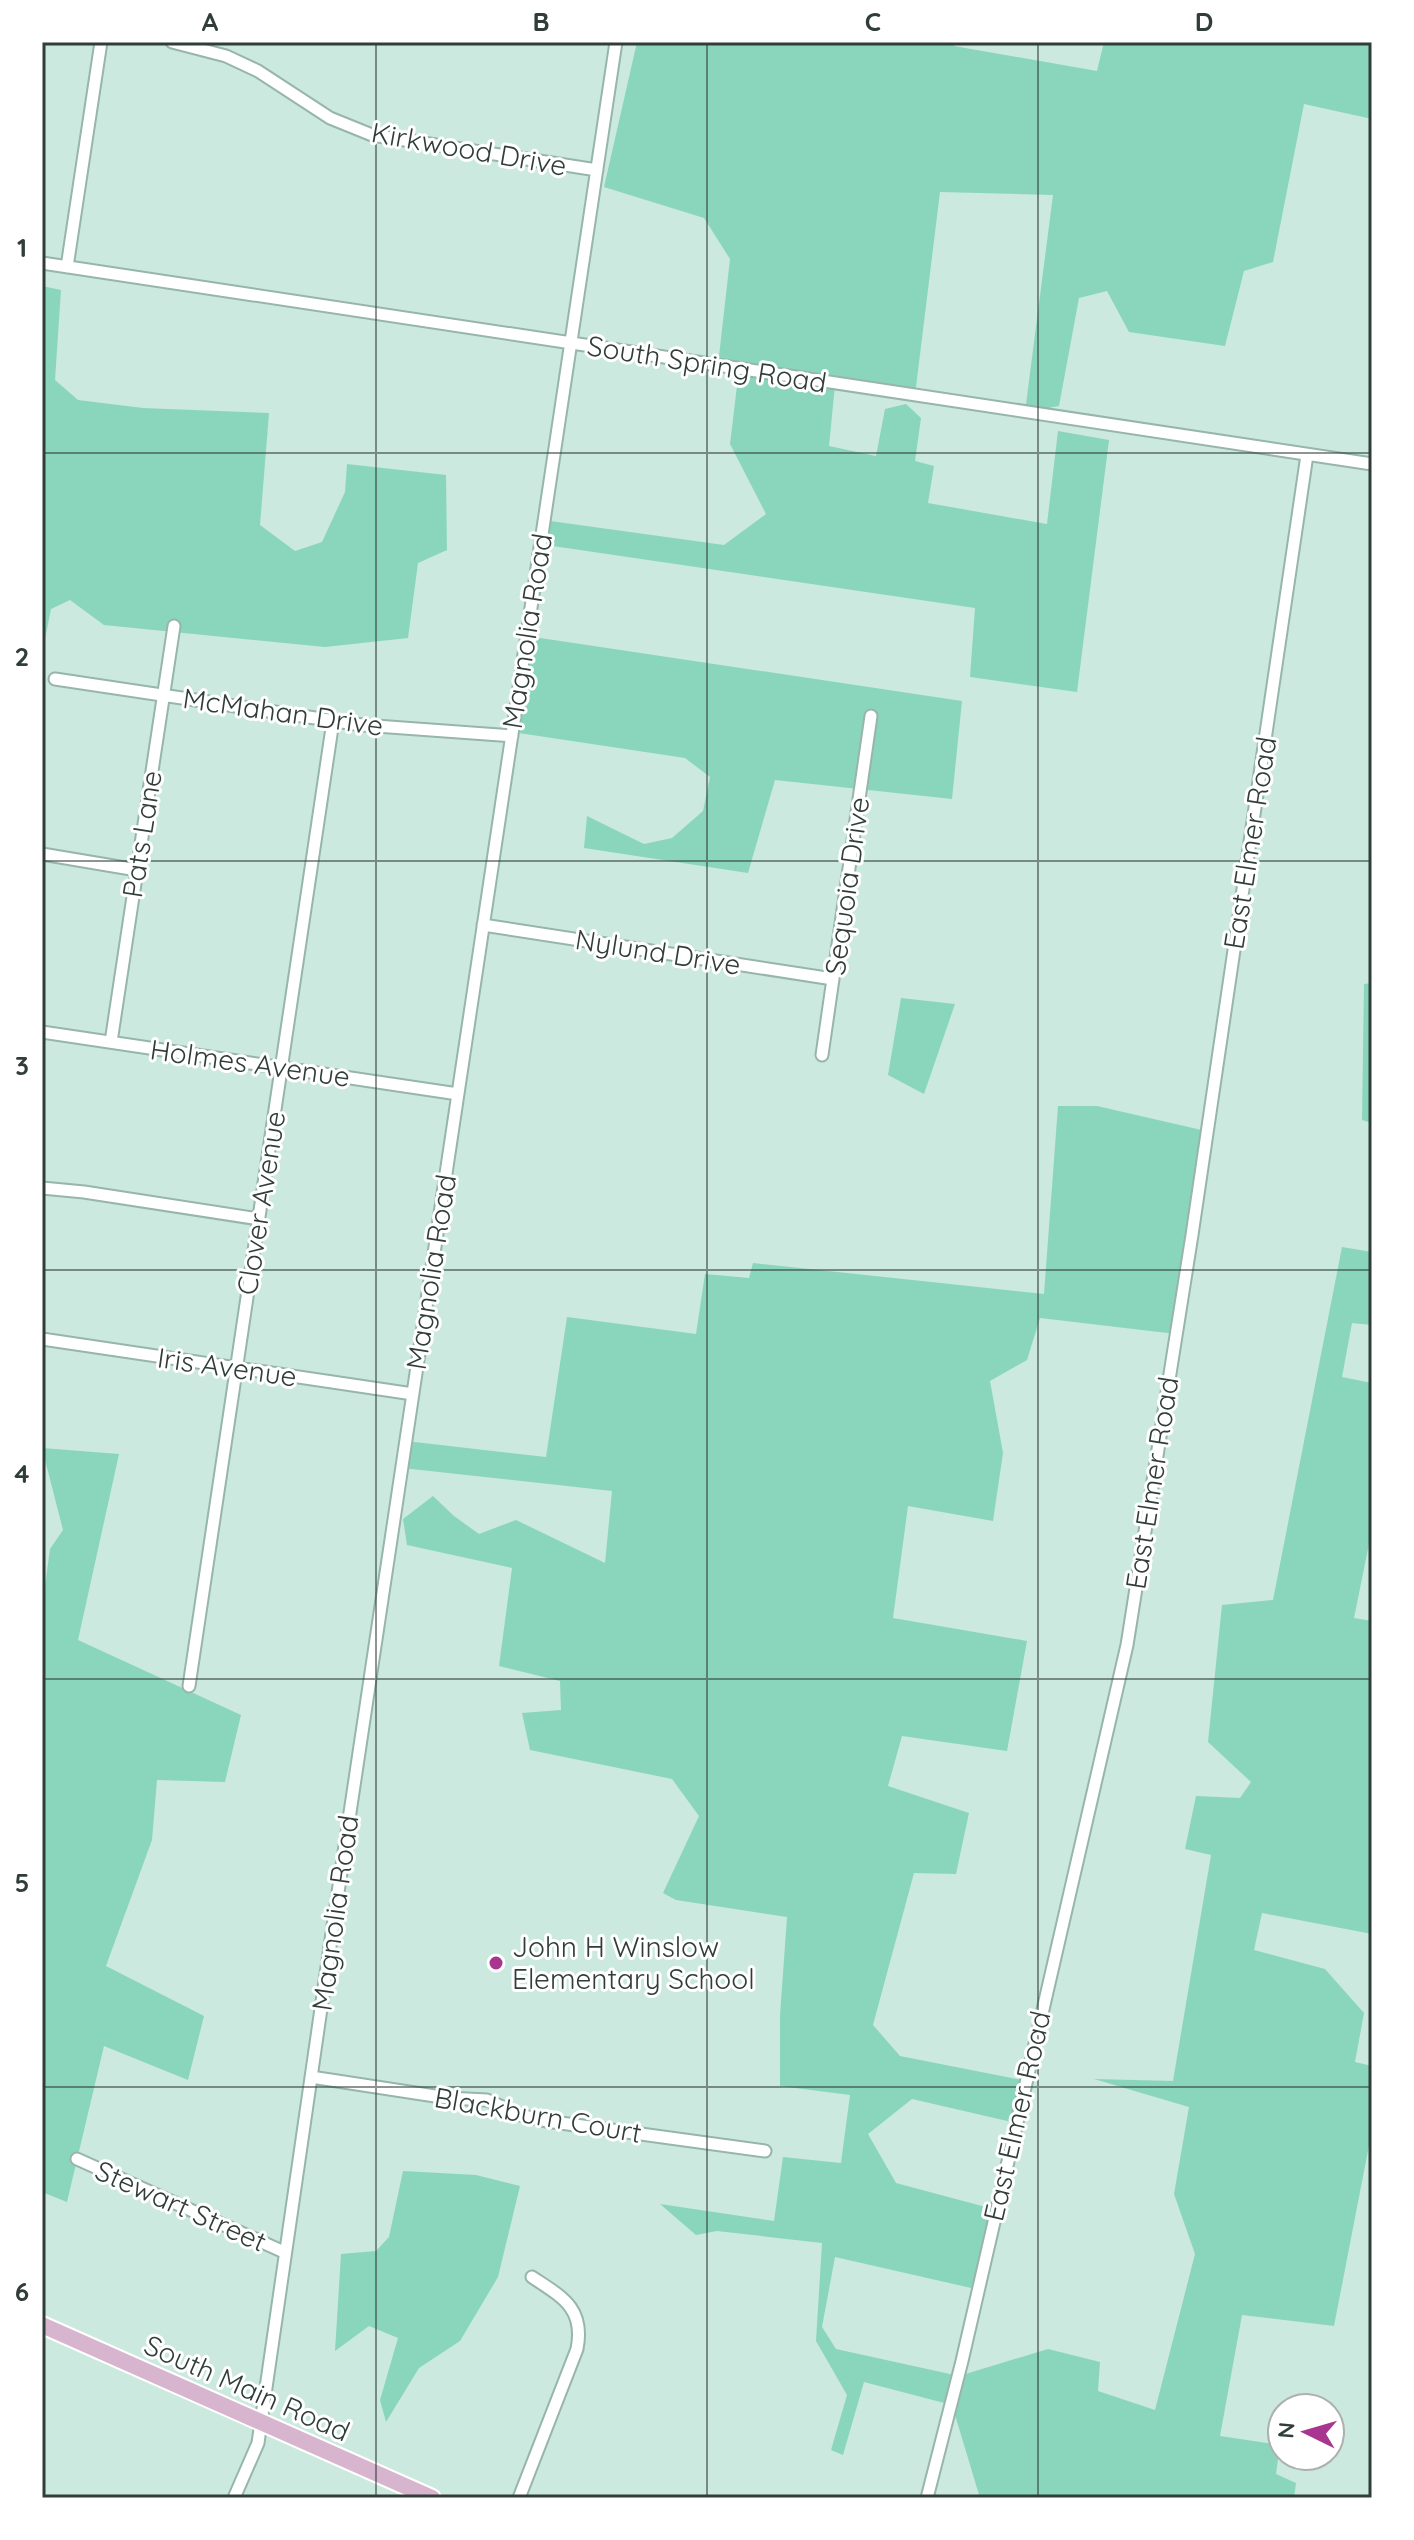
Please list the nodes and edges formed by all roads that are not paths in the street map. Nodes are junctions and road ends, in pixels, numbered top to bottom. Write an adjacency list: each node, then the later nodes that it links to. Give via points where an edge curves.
1 (101, 42): 6 (street)
2 (172, 42): 4 (street, Kirkwood Drive, via 226,56 330,118 372,135)
3 (616, 42): 4 (street, Magnolia Road)
4 (597, 170): 7 (street, Magnolia Road)
5 (42, 263): 6 (street, South Spring Road)
6 (67, 267): 7 (street, South Spring Road)
7 (571, 343): 8 (street, South Spring Road); 15 (street, Magnolia Road)
8 (1307, 455): 9 (street, South Spring Road); 41 (street, East Elmer Road, via 1127,1645)
9 (1372, 464)
10 (174, 626): 12 (street, Pats Lane)
11 (55, 679): 12 (street, McMahan Drive)
12 (163, 696): 14 (street, McMahan Drive); 17 (street, Pats Lane)
13 (871, 716): 19 (street, Sequoia Drive)
14 (333, 721): 15 (street, McMahan Drive); 23 (street, Clover Avenue)
15 (512, 736): 18 (street, Magnolia Road)
16 (42, 854): 17 (street)
17 (137, 870): 21 (street, Pats Lane)
18 (483, 925): 19 (street, Nylund Drive); 24 (street, Magnolia Road)
19 (833, 979): 22 (street, Sequoia Drive)
20 (42, 1032): 21 (street, Holmes Avenue)
21 (111, 1042): 23 (street, Holmes Avenue)
22 (822, 1055)
23 (282, 1068): 24 (street, Holmes Avenue); 26 (street, Clover Avenue)
24 (458, 1094): 29 (street, Magnolia Road)
25 (42, 1188): 26 (street)
26 (259, 1219): 28 (street, Clover Avenue)
27 (42, 1339): 28 (street, Iris Avenue)
28 (236, 1368): 29 (street, Iris Avenue); 30 (street, Clover Avenue)
29 (413, 1394): 31 (street, Magnolia Road)
30 (189, 1686)
31 (311, 2077): 32 (street, Blackburn Court, via 480,2099 546,2121); 34 (street, Magnolia Road)
32 (765, 2151)
33 (77, 2159): 34 (street, Stewart Street)
34 (284, 2252): 37 (street, Magnolia Road)
35 (532, 2277): 40 (street, via 568,2302 579,2337)
36 (42, 2325): 37 (main road, South Main Road)
37 (261, 2422): 38 (street, Magnolia Road, via 258,2443); 39 (main road, South Main Road)
38 (234, 2498)
39 (432, 2498)
40 (519, 2498)
41 (927, 2498)

